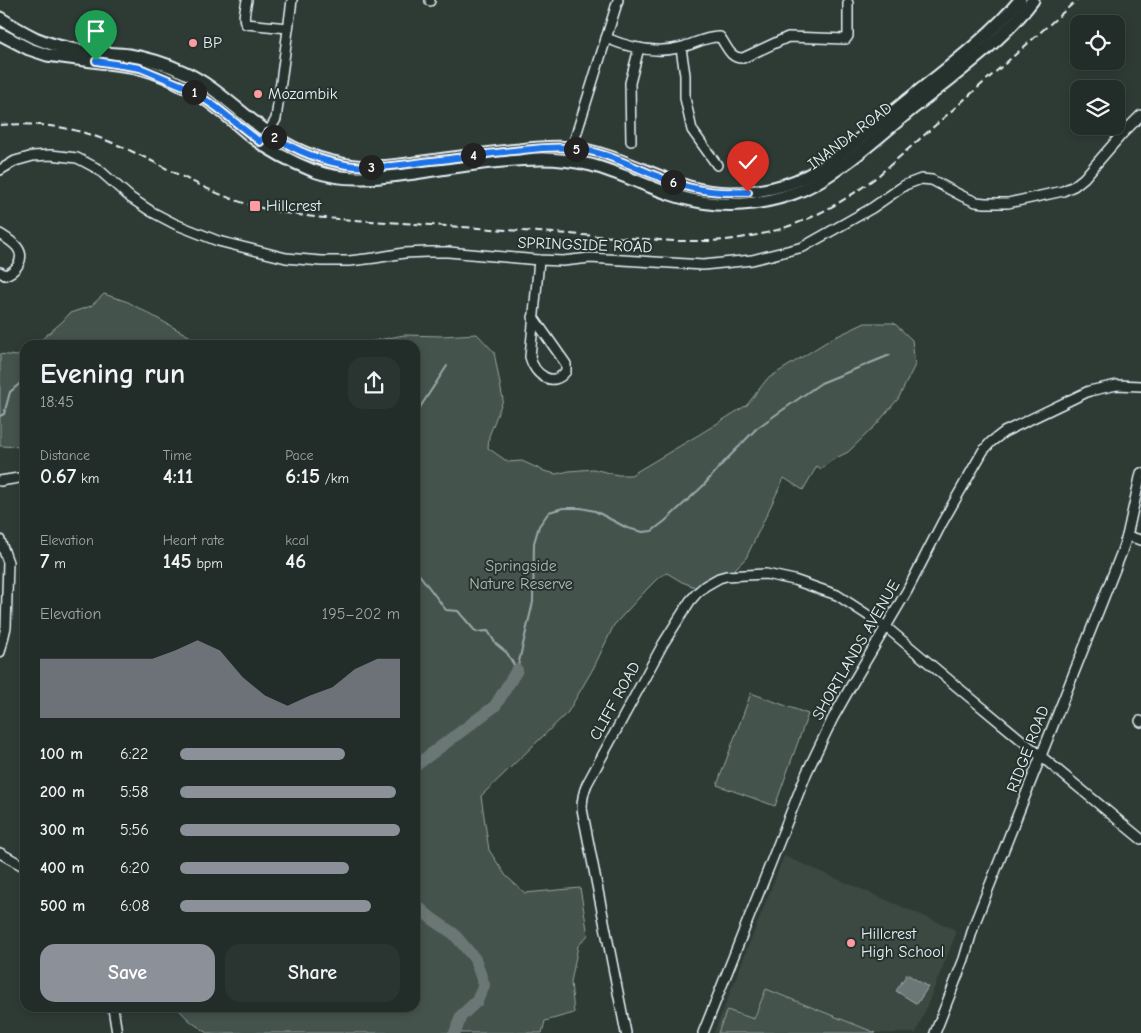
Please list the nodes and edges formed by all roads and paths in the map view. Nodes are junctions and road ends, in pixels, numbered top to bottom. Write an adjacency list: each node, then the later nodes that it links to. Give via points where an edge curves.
1 (247, 0): 8 (street, via 246,24)
2 (292, 0): 8 (street)
3 (618, 0): 10 (street)
4 (1020, 0): 17 (main road, INANDA ROAD, via 990,32 831,162 784,185 742,192 691,188 618,159)
5 (1033, 0): 16 (main road, INANDA ROAD, via 991,45 834,171 802,189 764,201 740,204 702,202 571,161 506,161 378,177 332,176 315,171)
6 (848, 3): 12 (street, via 846,39 788,37 743,58 732,56 720,37)
7 (0, 18): 14 (main road, INANDA ROAD, via 35,38 70,49 133,56 182,71 201,80)
8 (288, 28): 14 (street, via 276,119)
9 (0, 34): 16 (main road, INANDA ROAD, via 47,55 130,66 163,77 208,101)
10 (606, 38): 11 (street); 17 (street)
11 (639, 48): 12 (street); 15 (street, via 630,82)
12 (681, 48): 18 (street, via 692,130)
13 (1141, 115): 21 (street, SPRINGSIDE ROAD, via 1084,178 1069,189 1049,195 995,204 980,203 932,180 921,179 904,185 872,208 803,247 752,260 703,265 590,258)
14 (268, 133): 16 (street); 17 (main road, INANDA ROAD, via 311,156 368,167 528,149)
15 (631, 141)
16 (260, 142)
17 (572, 148)
18 (717, 165)
19 (0, 170): 21 (street, SPRINGSIDE ROAD, via 33,156 77,158 98,169 131,198 175,224 218,241 286,258 349,261 427,252)
20 (0, 234): 22 (street, via 17,247 21,256 12,272)
21 (538, 260): 23 (street)
22 (0, 272)
23 (534, 317): 23 (street, via 566,364 566,371 561,377 544,377 531,362)
24 (1141, 386): 31 (street, SHORTLANDS AVENUE, via 1117,385 1089,391 1004,432 991,442 971,472)
25 (1141, 473): 28 (street, RIDGE ROAD)
26 (20, 478): 27 (street)
27 (0, 481)
28 (1126, 536): 30 (street); 33 (street, RIDGE ROAD)
29 (0, 540): 32 (street, via 8,562 6,627)
30 (1141, 540)
31 (886, 627): 33 (street, CLIFF ROAD); 39 (street, CLIFF ROAD, via 836,596 794,580 766,574 726,576 711,582 690,601 590,778 582,798); 40 (street, SHORTLANDS AVENUE, via 833,718 807,772)
32 (0, 652)
33 (1041, 756): 34 (street, CLIFF ROAD); 41 (street, RIDGE ROAD)
34 (1141, 839)
35 (0, 853): 36 (street)
36 (20, 864)
37 (114, 1012): 38 (street)
38 (117, 1033)
39 (626, 1033)
40 (703, 1033)
41 (934, 1033)

